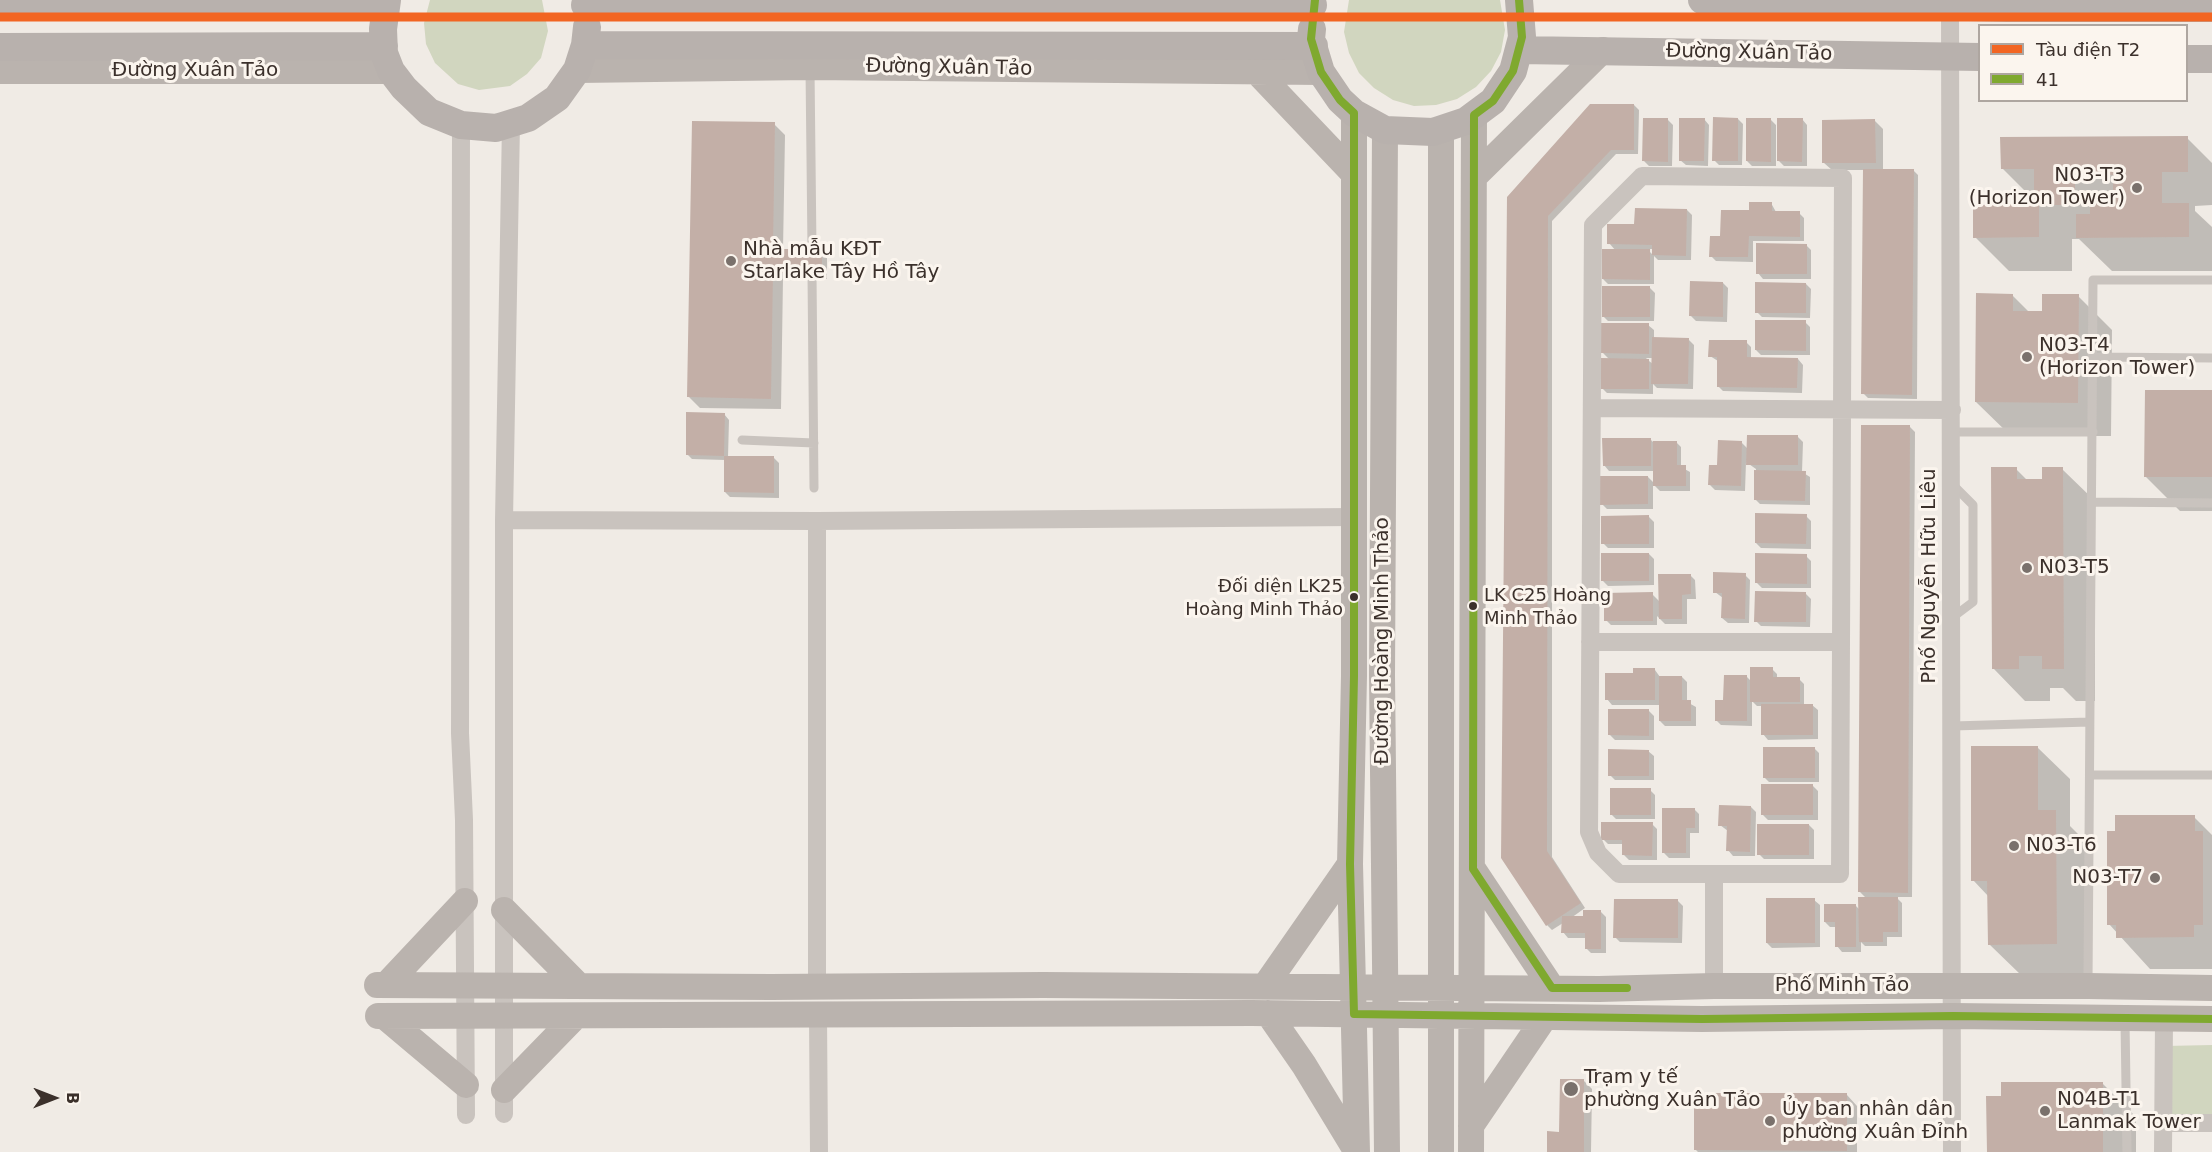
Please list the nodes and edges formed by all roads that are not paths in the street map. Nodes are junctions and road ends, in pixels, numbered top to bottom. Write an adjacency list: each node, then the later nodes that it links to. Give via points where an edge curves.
1 (1519, 0): 10 (main road)
2 (1702, 0): 6 (main road)
3 (386, 2): 7 (main road); 15 (main road)
4 (1314, 2): 5 (main road); 16 (main road)
5 (585, 3): 13 (main road)
6 (1951, 3): 8 (main road); 12 (street, Phố Nguyễn Hữu Liêu)
7 (0, 6)
8 (2212, 8)
9 (0, 47): 15 (main road, Đường Xuân Tảo)
10 (1519, 50): 11 (main road, Đường Xuân Tảo); 23 (main road, via 1513,71 1500,91)
11 (1603, 50): 12 (main road, Đường Xuân Tảo); 29 (main road)
12 (1951, 56): 14 (main road, Đường Xuân Tảo); 37 (street, Phố Nguyễn Hữu Liêu)
13 (581, 57): 16 (main road, Đường Xuân Tảo); 19 (main road, Đường Xuân Tảo); 24 (main road, via 557,98 528,118)
14 (1978, 57)
15 (387, 58): 21 (main road, Đường Xuân Tảo); 25 (main road, via 404,88 429,112)
16 (1317, 59): 20 (main road, Đường Xuân Tảo); 22 (main road, via 1340,100)
17 (2188, 59): 18 (main road)
18 (2212, 59)
19 (810, 66): 20 (main road, Đường Xuân Tảo); 30 (lane)
20 (1255, 70): 28 (main road)
21 (0, 71)
22 (1354, 113): 26 (main road); 28 (main road, Đường Hoàng Minh Thảo)
23 (1474, 115): 27 (main road, via 1466,122); 29 (main road)
24 (511, 123): 25 (main road, via 496,128); 46 (street)
25 (461, 125): 60 (street, via 460,733)
26 (1385, 130): 27 (main road); 50 (main road, Đường Hoàng Minh Thảo)
27 (1440, 130): 57 (main road)
28 (1354, 174): 45 (main road, Đường Hoàng Minh Thảo)
29 (1474, 177): 58 (main road)
30 (812, 249)
31 (812, 274): 41 (lane)
32 (2212, 280): 33 (lane, via 2093,280)
33 (2093, 357): 34 (lane); 39 (lane)
34 (2212, 358)
35 (1592, 408): 36 (street); 36 (street, via 1593,225 1642,176 1842,178); 48 (street)
36 (1842, 410): 37 (street); 49 (street)
37 (1952, 410): 38 (street, Phố Nguyễn Hữu Liêu)
38 (1952, 432): 39 (lane); 53 (street, Phố Nguyễn Hữu Liêu)
39 (2093, 432): 43 (lane)
40 (742, 440): 41 (lane)
41 (814, 443): 42 (lane)
42 (814, 488)
43 (2092, 502): 44 (lane); 52 (lane)
44 (2212, 503)
45 (1354, 517): 47 (street); 51 (main road, Đường Hoàng Minh Thảo)
46 (504, 520): 47 (street); 61 (street)
47 (817, 521): 65 (street)
48 (1590, 642): 49 (street); 59 (street, via 1588,832 1598,853 1619,874)
49 (1841, 642): 59 (street, via 1840,874)
50 (1382, 675): 51 (main road); 71 (main road, Đường Hoàng Minh Thảo)
51 (1354, 676): 56 (main road, Đường Hoàng Minh Thảo)
52 (2089, 722): 53 (lane); 54 (lane)
53 (1953, 726): 68 (street, Phố Nguyễn Hữu Liêu)
54 (2090, 775): 55 (lane); 69 (lane)
55 (2212, 775)
56 (1350, 864): 66 (main road); 70 (main road, Đường Hoàng Minh Thảo)
57 (1442, 869): 58 (main road); 72 (main road)
58 (1473, 869): 73 (main road); 74 (main road)
59 (1714, 875): 67 (street)
60 (465, 901): 62 (street); 62 (main road, Phố Minh Tảo, via 381,985)
61 (504, 910): 63 (street); 64 (main road)
62 (465, 985): 63 (main road, Phố Minh Tảo); 79 (street)
63 (504, 985): 64 (main road, Phố Minh Tảo); 80 (street)
64 (579, 986): 65 (main road, Phố Minh Tảo)
65 (817, 986): 66 (main road, Phố Minh Tảo)
66 (1265, 986): 70 (main road, Phố Minh Tảo)
67 (1714, 986): 68 (main road, Phố Minh Tảo); 74 (main road, Phố Minh Tảo)
68 (1953, 986): 69 (main road, Phố Minh Tảo); 82 (street, Phố Nguyễn Hữu Liêu)
69 (2088, 986): 75 (main road, Phố Minh Tảo)
70 (1353, 987): 71 (main road, Phố Minh Tảo); 77 (main road, Đường Hoàng Minh Thảo)
71 (1387, 987): 72 (main road, Phố Minh Tảo); 93 (main road, Đường Hoàng Minh Thảo)
72 (1440, 987): 73 (main road, Phố Minh Tảo); 96 (main road)
73 (1472, 988): 74 (main road, Phố Minh Tảo); 92 (main road)
74 (1552, 988)
75 (2212, 988)
76 (1260, 1013): 77 (main road, Phố Minh Tảo); 78 (main road, Phố Minh Tảo); 95 (main road, via 1304,1065)
77 (1354, 1014): 83 (main road, Phố Minh Tảo); 95 (main road, Đường Hoàng Minh Thảo)
78 (818, 1015): 81 (main road, Phố Minh Tảo); 94 (street)
79 (465, 1016): 80 (main road, Phố Minh Tảo); 87 (street); 87 (main road, Phố Minh Tảo, via 381,1016)
80 (504, 1016): 81 (main road, Phố Minh Tảo); 88 (street)
81 (576, 1016): 88 (main road)
82 (1953, 1016): 83 (main road, Phố Minh Tảo); 84 (main road, Phố Minh Tảo); 98 (street, Phố Nguyễn Hữu Liêu)
83 (1545, 1017): 92 (main road)
84 (2125, 1019): 86 (main road, Phố Minh Tảo); 99 (lane)
85 (2212, 1019): 86 (main road, Phố Minh Tảo)
86 (2164, 1020): 90 (street)
87 (465, 1085): 89 (street)
88 (504, 1102)
89 (465, 1115)
90 (2163, 1123): 91 (street); 100 (street)
91 (2212, 1123)
92 (1471, 1126): 97 (main road)
93 (1387, 1151): 95 (main road)
94 (819, 1152)
95 (1357, 1152)
96 (1440, 1152)
97 (1471, 1152)
98 (1952, 1152)
99 (2127, 1152)
100 (2163, 1152)

